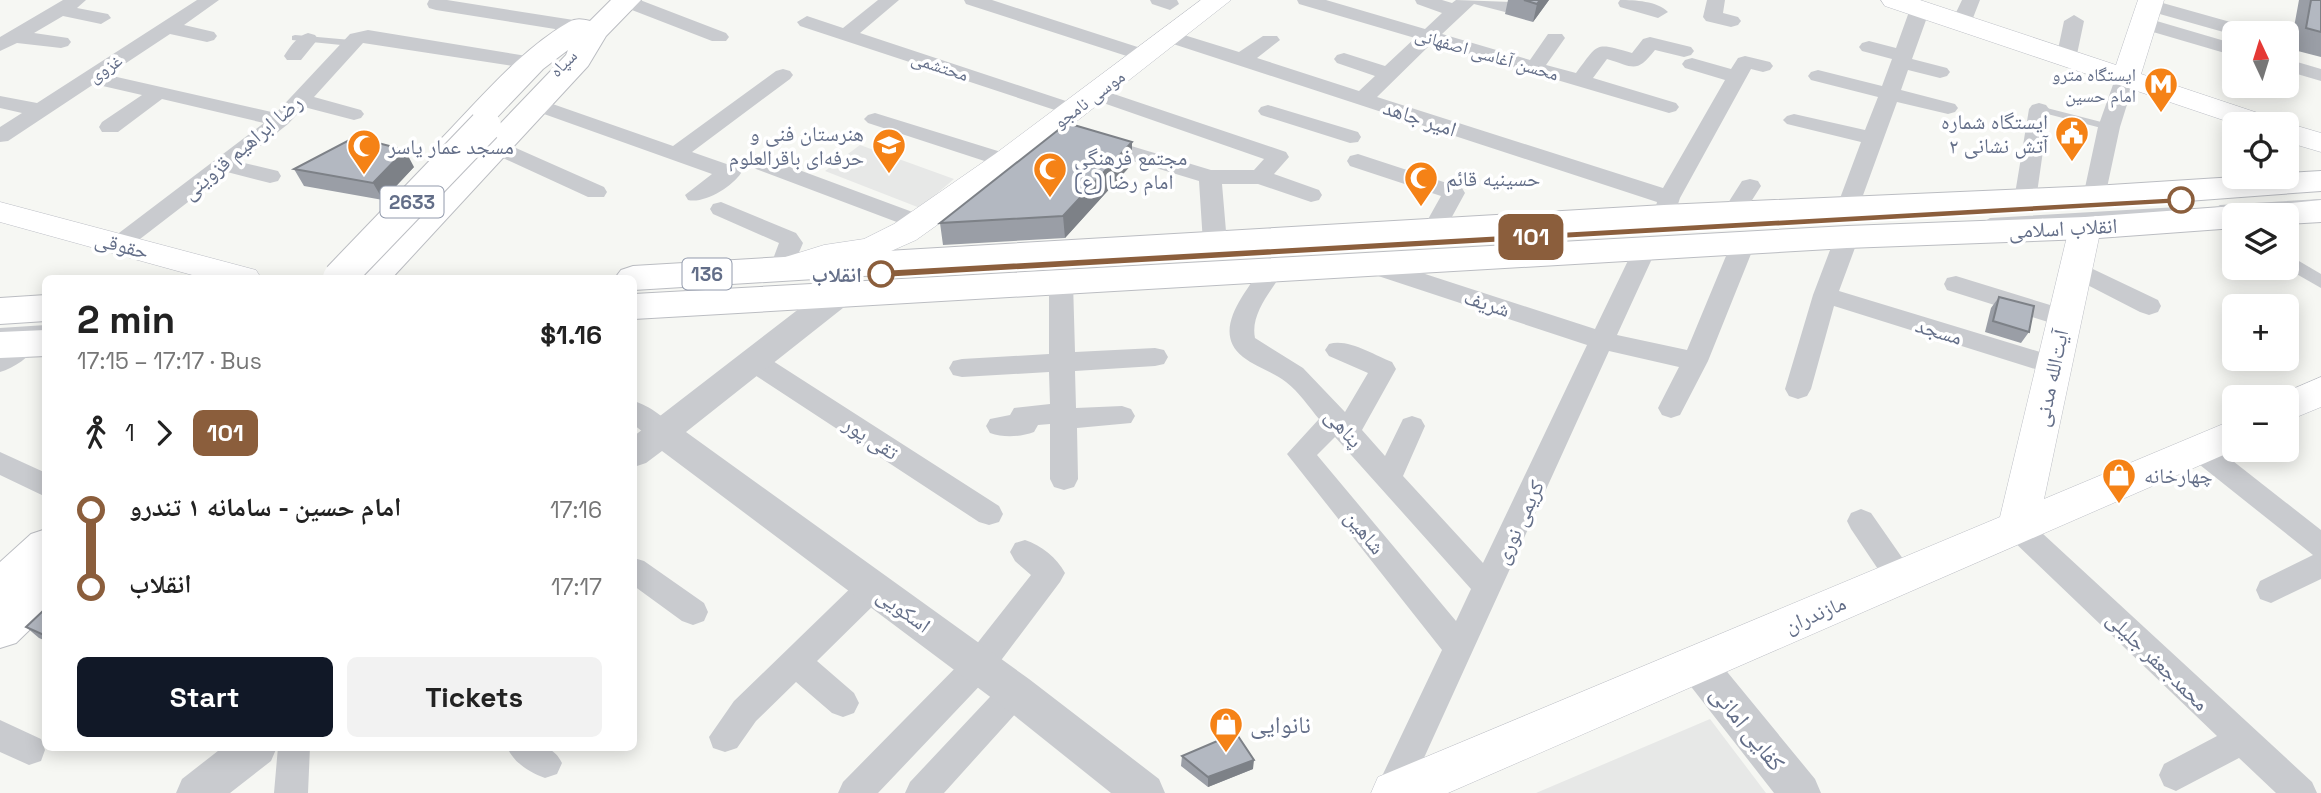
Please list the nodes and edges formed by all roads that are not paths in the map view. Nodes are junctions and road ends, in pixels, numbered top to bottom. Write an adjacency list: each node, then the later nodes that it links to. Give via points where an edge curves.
1 (77, 0): 19 (street)
2 (626, 0): 23 (main road, سپاه / 2633); 32 (street)
3 (890, 0): 29 (street)
4 (1218, 0): 33 (main road, موسی نامجو)
5 (1306, 0): 14 (street, محسن آغاسی اصفهانی)
6 (1424, 0): 15 (street)
7 (1480, 0): 16 (street)
8 (1716, 0): 24 (street, via 1713,17)
9 (1894, 0): 17 (main road)
10 (206, 1): 28 (street, غزوی)
11 (978, 1): 42 (street)
12 (436, 4): 23 (street)
13 (1627, 4): 20 (street)
14 (1344, 5): 31 (street, محسن آغاسی اصفهانی)
15 (1461, 6): 31 (street)
16 (1505, 6)
17 (1920, 9): 21 (main road); 44 (street)
18 (2148, 9): 27 (street); 39 (street); 58 (main road)
19 (60, 10): 22 (street); 36 (street)
20 (1658, 12)
21 (1966, 12): 45 (main road)
22 (101, 18)
23 (594, 19): 47 (main road, 2633); 66 (main road, 2633, via 578,60); 81 (main road, سپاه / 2633)
24 (1731, 21)
25 (807, 22): 29 (street, محتشمی)
26 (2074, 22): 45 (street)
27 (2222, 26)
28 (168, 27): 30 (street); 57 (street, غزوی)
29 (846, 35): 65 (street, محتشمی)
30 (207, 36)
31 (1429, 36): 49 (street, محسن آغاسی اصفهانی); 52 (street)
32 (719, 37)
33 (1171, 37): 42 (main road, موسی نامجو); 46 (street, امیر جاهد)
34 (1555, 38): 49 (street)
35 (1270, 40): 46 (street)
36 (6, 41): 38 (street)
37 (352, 41): 40 (lane); 47 (street, via 368,36); 63 (street, رضا ابراهیم قزوینی)
38 (61, 42)
39 (2222, 44)
40 (299, 45)
41 (1869, 47): 44 (street)
42 (1146, 56): 65 (main road, موسی نامجو)
43 (1345, 59): 52 (street)
44 (1902, 59): 51 (street); 60 (street)
45 (2066, 59): 58 (main road)
46 (1241, 60): 62 (street, امیر جاهد)
47 (533, 63): 117 (main road, 2633)
48 (1763, 66): 56 (street, via 1745,62)
49 (1534, 68): 59 (street, محسن آغاسی اصفهانی)
50 (2300, 69): 54 (street)
51 (1940, 72)
52 (1390, 74): 62 (street)
53 (783, 75): 87 (street)
54 (2321, 75)
55 (1818, 76): 60 (street)
56 (1737, 77): 59 (street, via 1650,43 1636,61 1603,51); 102 (street)
57 (90, 78): 61 (street); 69 (street, غزوی)
58 (2125, 79): 72 (main road); 79 (street)
59 (1581, 82): 67 (street, محسن آغاسی اصفهانی)
60 (1890, 92): 68 (street); 85 (street)
61 (158, 93): 75 (street); 78 (street)
62 (1352, 96): 77 (street); 102 (street, امیر جاهد)
63 (301, 100): 73 (street); 75 (street, رضا ابراهیم قزوینی)
64 (0, 102): 69 (street)
65 (1085, 102): 80 (main road, موسی نامجو); 94 (street, محتشمی, via 1278,157)
66 (537, 105): 81 (main road, 2633); 87 (street)
67 (1669, 107)
68 (1948, 108)
69 (40, 110): 82 (street, غزوی)
70 (2039, 110): 79 (lane); 100 (street)
71 (1268, 111): 77 (street)
72 (2226, 112)
73 (354, 114)
74 (875, 119): 89 (street)
75 (281, 120): 91 (street, رضا ابراهیم قزوینی)
76 (1794, 120): 85 (street)
77 (1313, 125): 84 (street)
78 (110, 127)
79 (2109, 127): 106 (street)
80 (1049, 128): 89 (main road, موسی نامجو); 93 (street)
81 (494, 133): 96 (street); 115 (main road, 2633); 117 (main road, 2633); 125 (main road, 2633, bridge)
82 (0, 136)
83 (2299, 136): 86 (main road)
84 (1350, 137)
85 (1873, 138): 109 (street)
86 (2321, 143)
87 (676, 154): 97 (street, via 730,173)
88 (756, 161): 108 (street)
89 (1006, 161): 99 (main road, موسی نامجو)
90 (1359, 161): 111 (street, via 1454,193)
91 (225, 165): 92 (street); 113 (street, رضا ابراهیم قزوینی)
92 (270, 176)
93 (1210, 177): 94 (street); 112 (street)
94 (1260, 177): 98 (street)
95 (1750, 186): 110 (street)
96 (596, 192)
97 (696, 195)
98 (1311, 195)
99 (959, 196): 108 (main road, موسی نامجو); 116 (main road, موسی نامجو, via 929,244 932,256)
100 (2025, 200): 106 (main road, انقلاب اسلامی / 136); 109 (main road, انقلاب اسلامی / 136)
101 (2320, 202): 103 (main road); 106 (main road, انقلاب اسلامی / 136); 131 (lane, via 2172,201); 133 (lane)
102 (1667, 207): 110 (main road, انقلاب اسلامی / 136); 111 (main road, انقلاب اسلامی / 136)
103 (2299, 207)
104 (721, 209): 121 (street, via 788,238 791,243)
105 (0, 212): 113 (main road, حقوقی)
106 (2090, 212): 107 (main road, انقلاب اسلامی / 136); 109 (main road, انقلاب اسلامی / 136); 120 (main road, آیت‌الله مدنی)
107 (2222, 220)
108 (918, 222): 121 (main road, موسی نامجو, via 871,249 824,256)
109 (1847, 223): 110 (main road, انقلاب اسلامی / 136); 132 (street)
110 (1737, 229): 114 (main road, انقلاب اسلامی / 136); 144 (street)
111 (1434, 230): 112 (main road, انقلاب اسلامی / 136)
112 (1215, 243): 116 (main road, انقلاب اسلامی / 136)
113 (119, 244): 123 (main road, حقوقی)
114 (1644, 250): 118 (main road, انقلاب اسلامی / 136); 140 (street, کریمی نوری)
115 (398, 251): 117 (main road, via 362,274 349,271 347,264); 126 (main road, 2633)
116 (944, 261): 121 (main road, انقلاب اسلامی / 136)
117 (355, 262): 124 (main road)
118 (1371, 265): 122 (main road, انقلاب اسلامی / 136); 140 (street, شریف)
119 (2299, 268): 129 (street)
120 (2076, 269): 135 (street); 139 (main road, آیت‌الله مدنی)
121 (781, 270): 127 (main road, انقلاب اسلامی / 136)
122 (1271, 272): 128 (main road, انقلاب اسلامی / 136); 153 (street, پناهی, via 1242,321 1242,342 1294,374)
123 (233, 275)
124 (327, 275)
125 (342, 275)
126 (375, 275)
127 (637, 278)
128 (1061, 282): 134 (main road, انقلاب اسلامی / 136); 145 (street)
129 (2321, 282)
130 (1956, 284): 139 (street)
131 (637, 288)
132 (1825, 295): 146 (street, مسجد); 148 (street)
133 (637, 296)
134 (837, 296): 136 (main road, انقلاب اسلامی / 136); 143 (street)
135 (2149, 306)
136 (637, 307)
137 (42, 308): 138 (main road)
138 (0, 311)
139 (2064, 318): 146 (main road, آیت‌الله مدنی)
140 (1603, 341): 144 (street, شریف); 172 (street, کریمی نوری)
141 (1338, 350): 153 (street, via 1384,369)
142 (1155, 357): 145 (street)
143 (753, 361): 155 (street); 161 (street, تقی پور)
144 (1695, 361): 149 (street)
145 (1062, 364): 147 (street); 150 (street)
146 (2054, 366): 163 (main road, آیت‌الله مدنی)
147 (962, 368)
148 (1798, 389)
149 (1671, 408)
150 (1063, 416): 151 (street); 152 (street, via 1023,415 1025,425); 159 (street)
151 (1122, 416)
152 (999, 426)
153 (1342, 426): 158 (street, پناهی); 176 (street, شاهین, via 1301,454)
154 (1412, 426): 158 (street)
155 (643, 432): 171 (street, اسکویی)
156 (2218, 442): 163 (main road, مازندران); 164 (street)
157 (0, 463): 160 (street)
158 (1389, 477): 172 (street, پناهی)
159 (1064, 479)
160 (42, 484)
161 (989, 514)
162 (1861, 521): 170 (street)
163 (2018, 528): 170 (main road, مازندران); 185 (street, محمدجعفر جلیلی)
164 (2321, 546)
165 (1025, 552): 180 (street, via 1050,573)
166 (42, 554): 174 (main road)
167 (2321, 565): 173 (street)
168 (42, 570): 174 (main road)
169 (637, 572): 175 (street)
170 (1900, 578): 179 (main road, مازندران)
171 (872, 587): 178 (street); 180 (street, اسکویی)
172 (1488, 588): 176 (street, کریمی نوری)
173 (2271, 590)
174 (16, 606): 177 (main road)
175 (693, 612)
176 (1460, 649): 195 (street, کریمی نوری)
177 (0, 655)
178 (795, 662): 182 (street); 184 (street)
179 (1696, 663): 195 (main road, مازندران); 196 (street, کفایی امانی)
180 (979, 665): 181 (street, اسکویی); 192 (street)
181 (1015, 692): 193 (street); 194 (street, اسکویی)
182 (843, 703)
183 (0, 735): 186 (street)
184 (725, 737)
185 (2241, 740): 189 (street); 197 (street, محمدجعفر جلیلی)
186 (29, 750)
187 (251, 751): 190 (street)
188 (294, 751): 191 (street)
189 (2176, 775)
190 (197, 793)
191 (290, 793)
192 (855, 793)
193 (922, 793)
194 (1143, 793)
195 (1393, 793)
196 (1800, 793)
197 (2300, 793)

